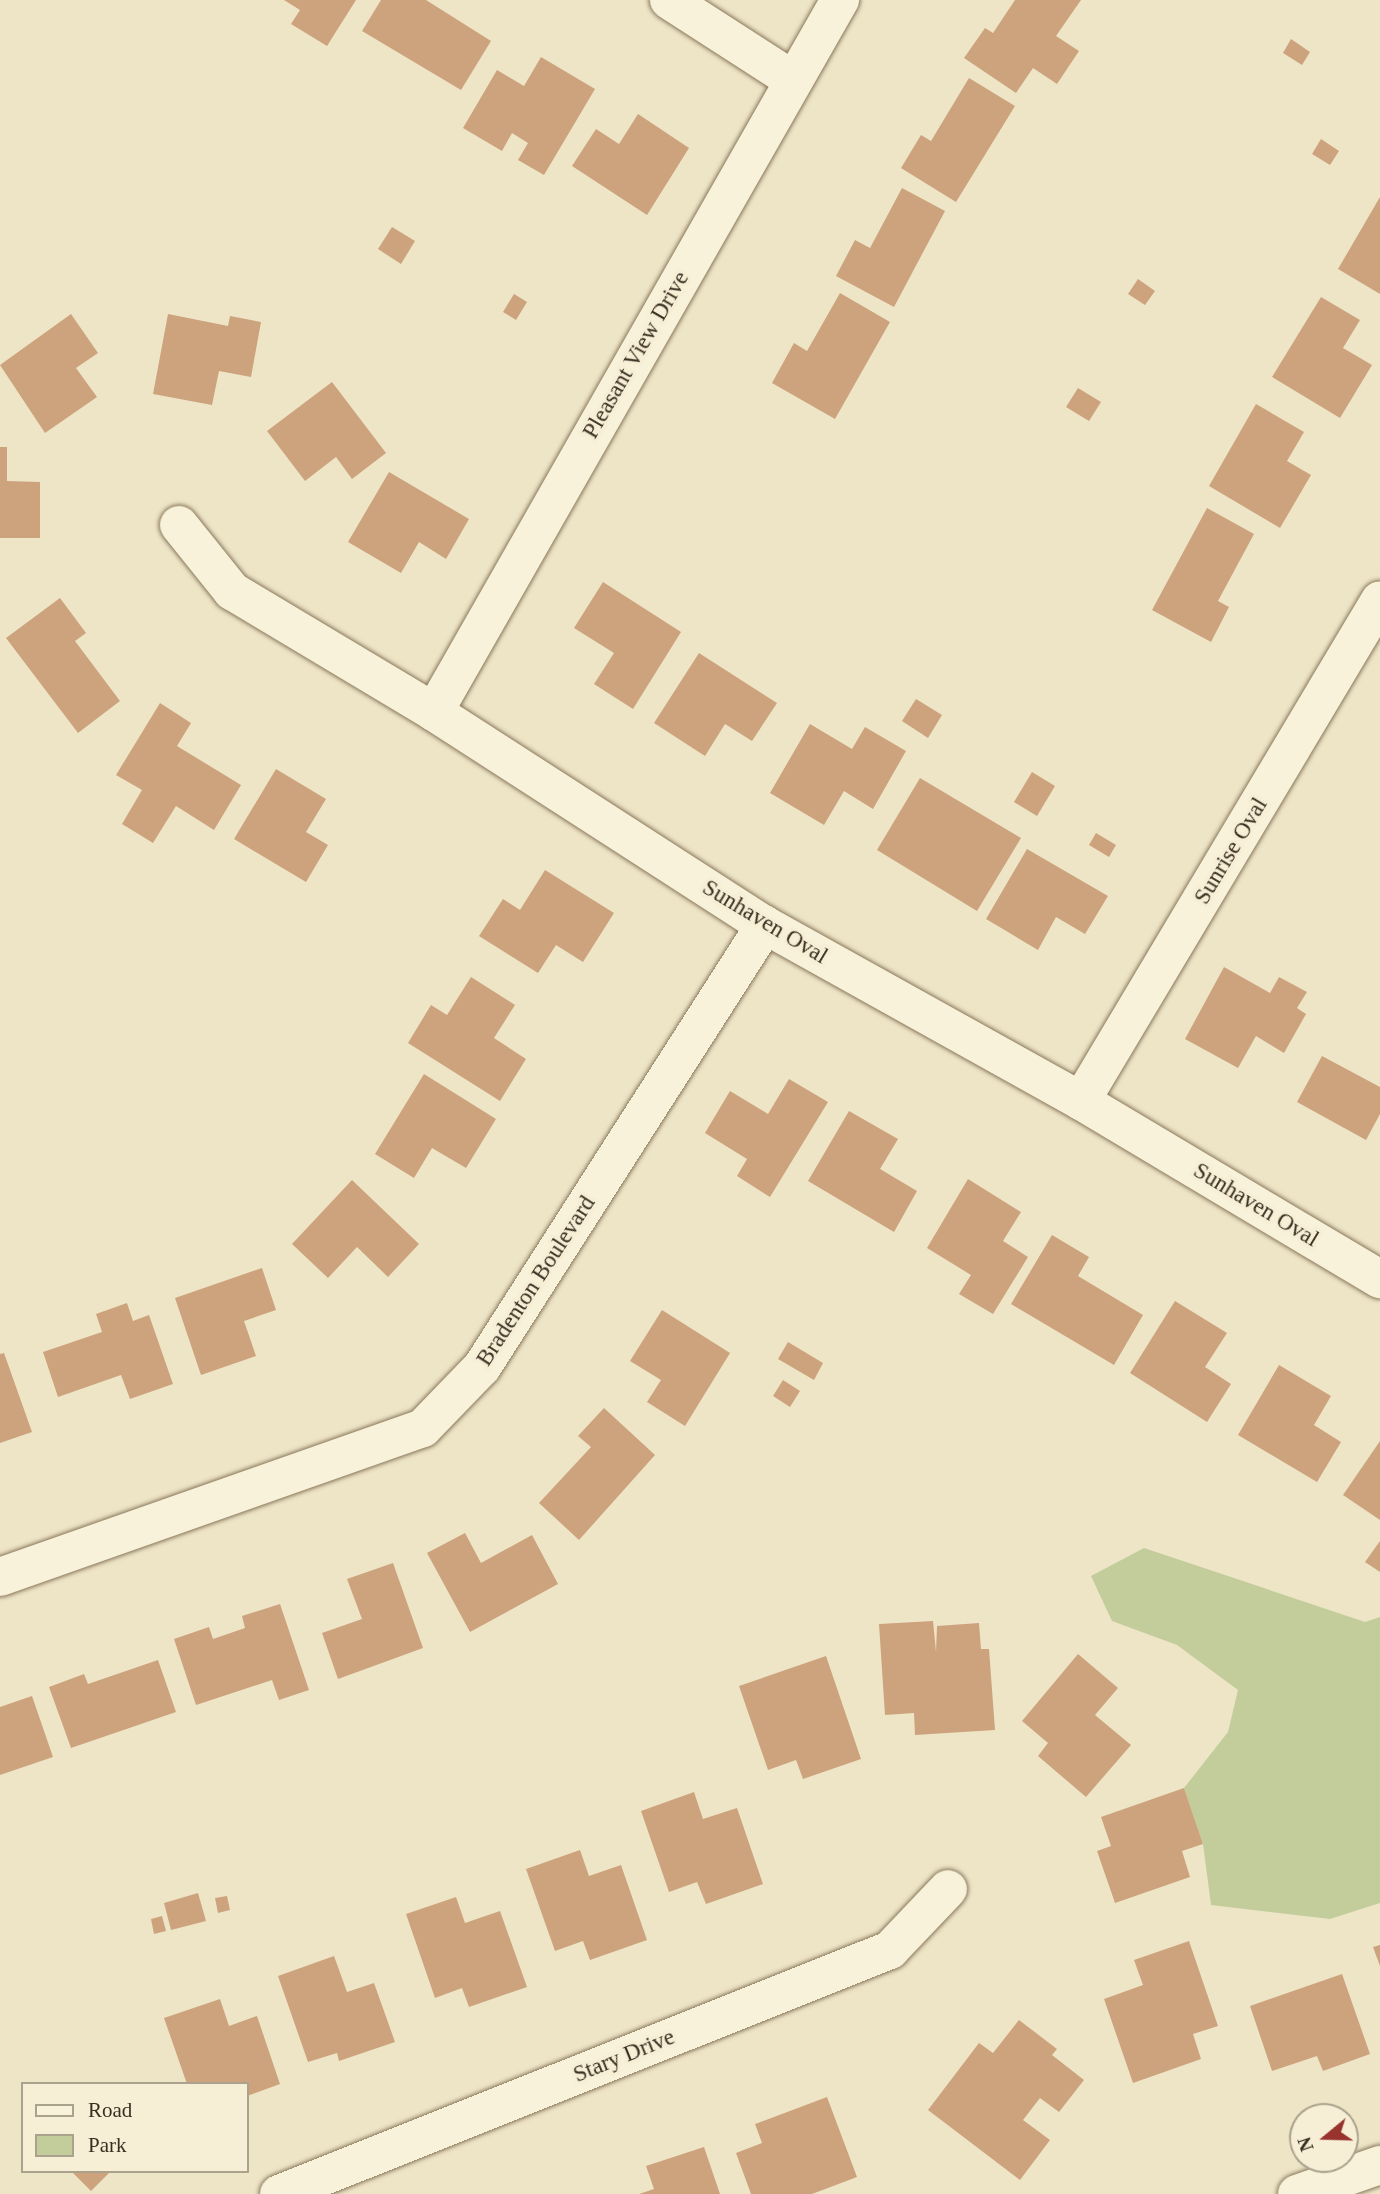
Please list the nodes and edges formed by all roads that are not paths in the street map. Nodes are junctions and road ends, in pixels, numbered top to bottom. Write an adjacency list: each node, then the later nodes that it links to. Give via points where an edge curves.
1 (670, 0): 3 (street)
2 (840, 0): 3 (street, Pleasant View Drive)
3 (793, 80): 6 (street, Pleasant View Drive)
4 (180, 525): 6 (street, Sunhaven Oval, via 232,591)
5 (1380, 600): 8 (street, Sunrise Oval)
6 (434, 712): 7 (street, Sunhaven Oval)
7 (765, 925): 8 (street, Sunhaven Oval); 10 (street, Bradenton Boulevard, via 482,1367 423,1427)
8 (1081, 1101): 9 (street, Sunhaven Oval)
9 (1380, 1279)
10 (0, 1577)
11 (948, 1889): 13 (street, Stary Drive, via 890,1950)
12 (1380, 2165): 14 (street)
13 (279, 2194)
14 (1297, 2194)

